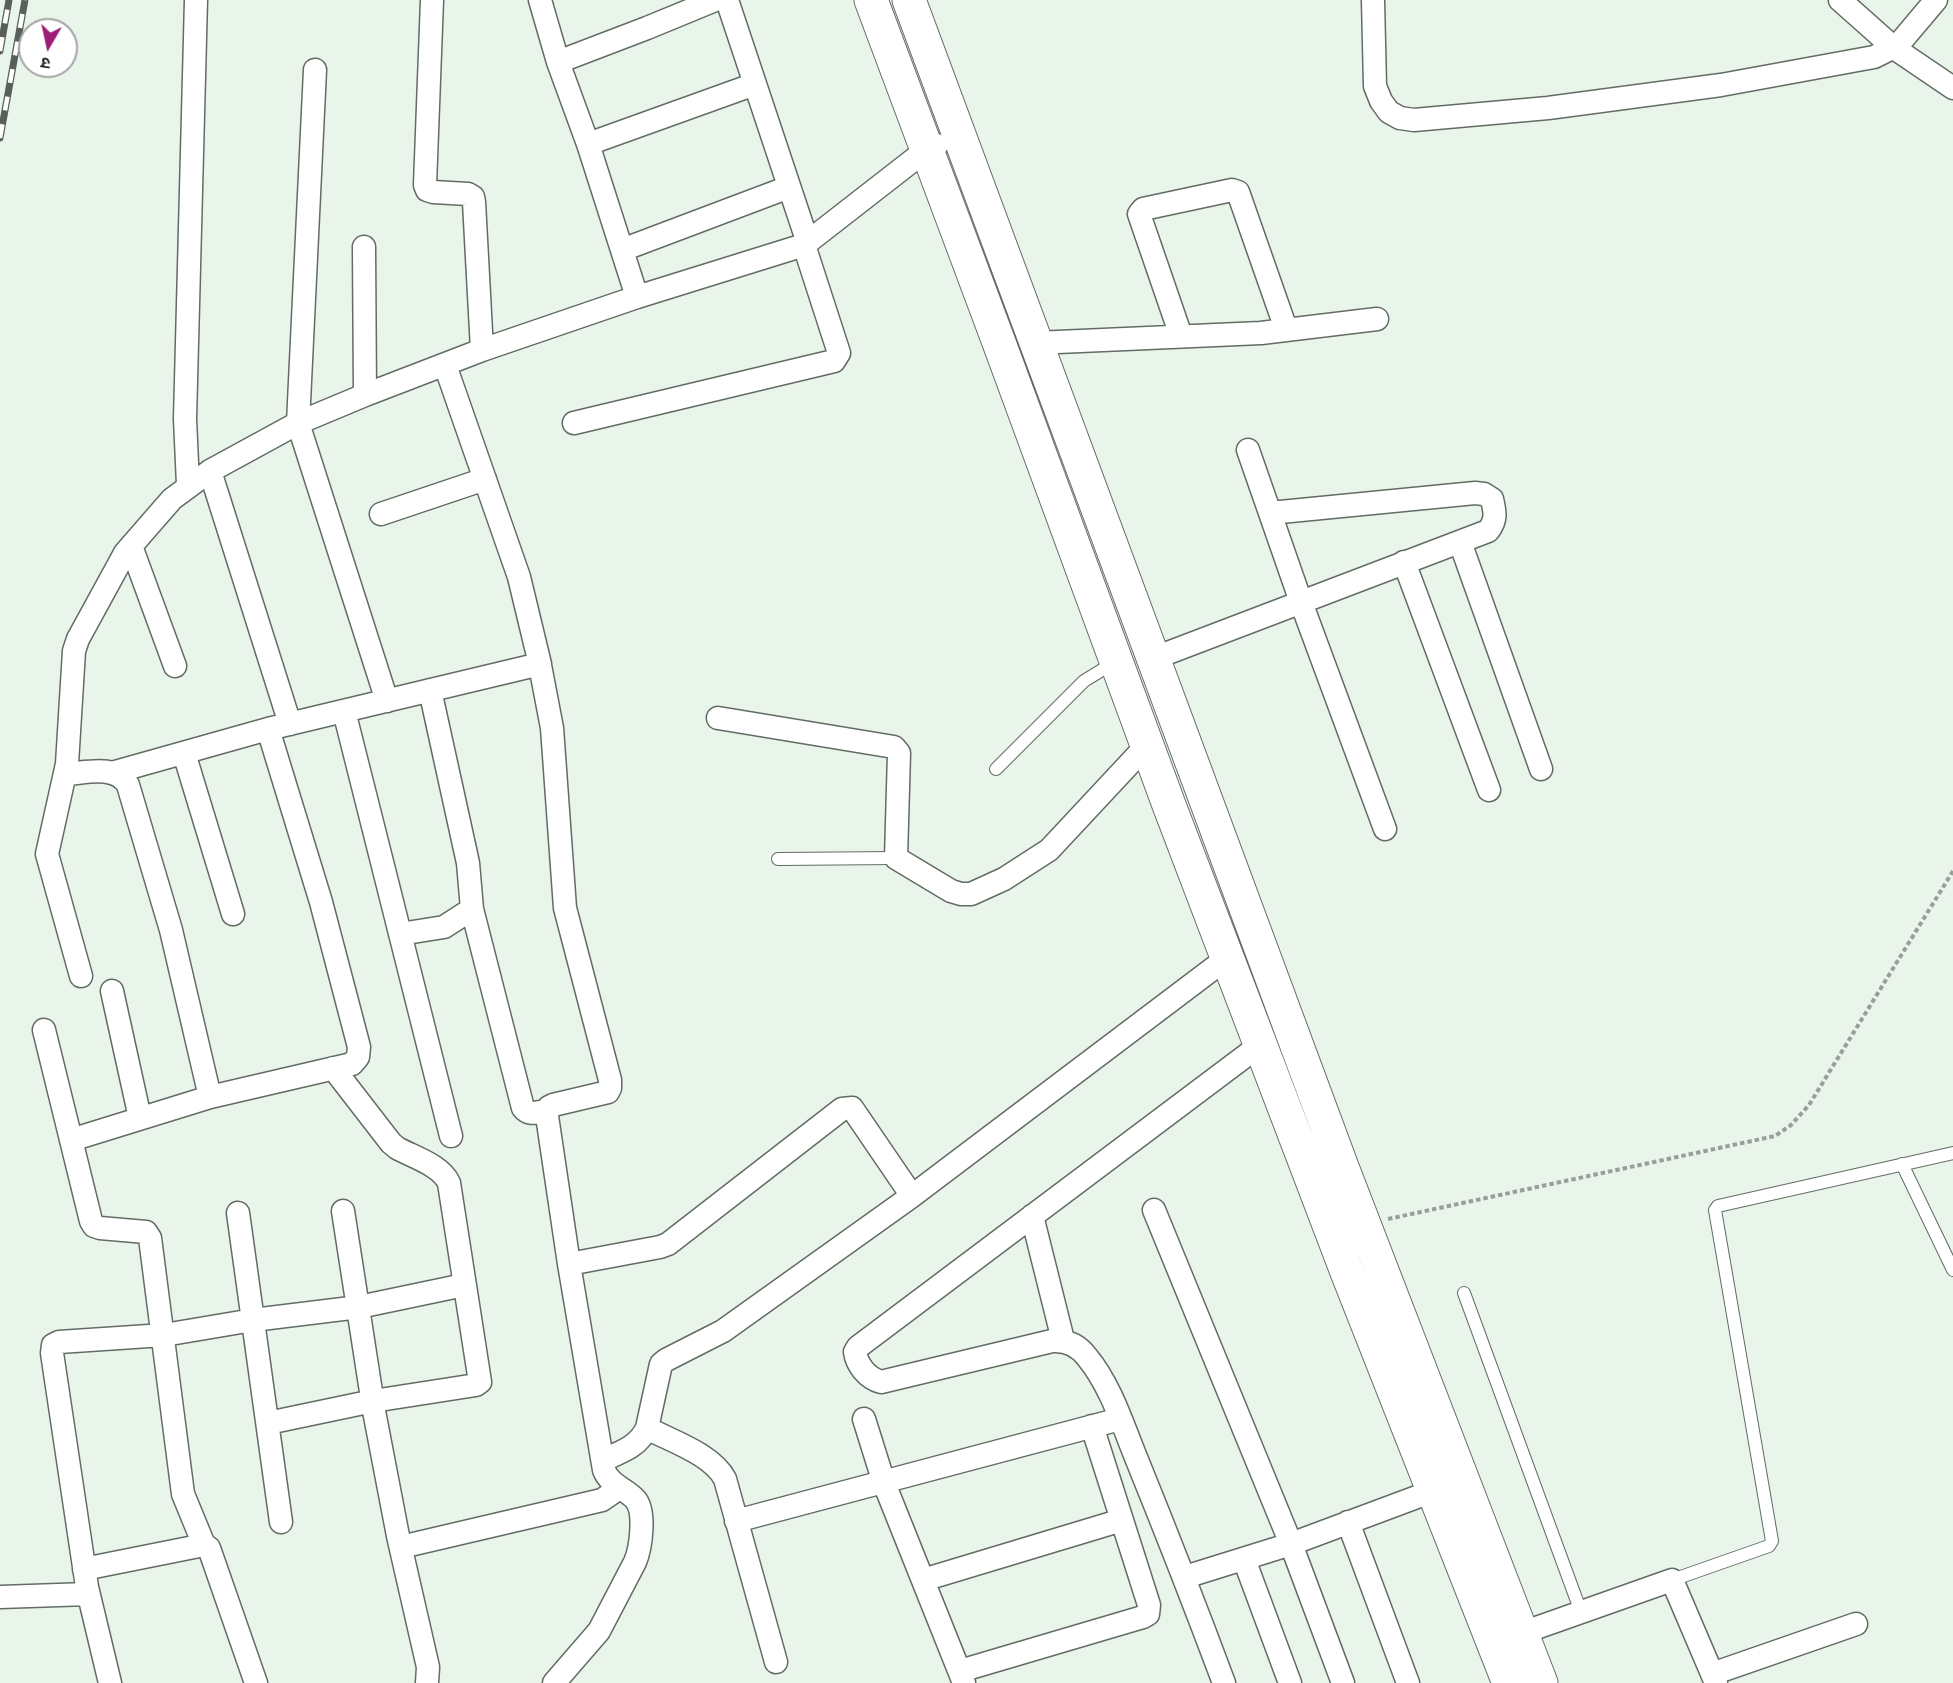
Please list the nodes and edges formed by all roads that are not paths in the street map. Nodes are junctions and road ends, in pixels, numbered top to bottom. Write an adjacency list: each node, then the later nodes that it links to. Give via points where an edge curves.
1 (196, 0): 36 (street, via 184,419)
2 (432, 0): 28 (street, via 425,185 433,192 473,197)
3 (540, 0): 12 (street)
4 (715, 0): 12 (street)
5 (727, 0): 14 (street)
6 (871, 0): 18 (main road)
7 (909, 0): 16 (main road)
8 (1373, 0): 11 (street, via 1375,86 1389,112 1414,120 1548,108 1710,86 1874,57)
9 (1840, 0): 11 (street)
10 (1936, 0): 11 (street)
11 (1894, 48): 15 (street)
12 (558, 62): 17 (street)
13 (315, 70): 31 (street)
14 (755, 84): 17 (street); 19 (street)
15 (1953, 88)
16 (958, 134): 18 (street); 27 (main road)
17 (588, 144): 22 (street)
18 (926, 150): 20 (street); 44 (main road)
19 (789, 187): 20 (street); 22 (street)
20 (806, 244): 23 (street); 32 (street, via 839,353 834,361)
21 (364, 248): 30 (street)
22 (622, 250): 23 (street)
23 (637, 297): 28 (street)
24 (1377, 319): 25 (street)
25 (1286, 329): 26 (street); 26 (street, via 1238,192 1232,190 1143,209 1139,214)
26 (1181, 336): 27 (street)
27 (1035, 344): 43 (main road)
28 (482, 350): 29 (street)
29 (446, 365): 30 (street); 35 (street)
30 (365, 395): 31 (street)
31 (298, 423): 34 (street); 48 (street)
32 (574, 423)
33 (1248, 450): 37 (street)
34 (210, 471): 36 (street); 51 (street)
35 (485, 479): 38 (street); 45 (street, via 519,576)
36 (188, 486): 40 (street)
37 (1270, 513): 39 (street, via 1484,494 1492,499 1494,524 1488,531); 42 (street)
38 (381, 514)
39 (1460, 542): 41 (street); 56 (street)
40 (131, 546): 46 (street); 58 (street, via 74,651)
41 (1404, 562): 42 (street); 59 (street)
42 (1301, 602): 43 (street); 60 (street)
43 (1152, 659): 118 (main road)
44 (1116, 661): 53 (main road); 55 (lane, via 1084,681)
45 (540, 664): 47 (street); 73 (street, via 552,728 566,908 610,1088 608,1092 553,1105)
46 (175, 666)
47 (430, 690): 48 (street); 63 (street, via 468,862)
48 (387, 701): 49 (street)
49 (344, 711): 51 (street); 65 (street)
50 (718, 718): 61 (street, via 897,749)
51 (290, 724): 52 (street)
52 (268, 729): 54 (street); 71 (street, via 321,902 359,1047 352,1064)
53 (1147, 745): 61 (street, via 1049,850 971,894 951,891); 66 (main road)
54 (184, 753): 57 (street); 64 (street)
55 (996, 769)
56 (1541, 769)
57 (115, 772): 58 (street); 72 (street, via 128,784 167,917)
58 (66, 774): 67 (street, via 47,854)
59 (1489, 790)
60 (1385, 829)
61 (896, 858): 62 (lane)
62 (778, 859)
63 (472, 909): 65 (street, via 444,927); 73 (street, via 523,1108 532,1113)
64 (233, 914)
65 (400, 934): 75 (street)
66 (1227, 958): 70 (main road); 79 (street)
67 (81, 976)
68 (112, 991): 74 (street)
69 (44, 1030): 76 (street)
70 (1260, 1045): 83 (street); 101 (main road)
71 (333, 1068): 72 (street); 86 (street, via 391,1143 446,1176)
72 (210, 1097): 74 (street)
73 (547, 1111): 84 (street)
74 (140, 1118): 76 (street)
75 (451, 1136)
76 (71, 1140): 90 (street, via 94,1226 139,1230 150,1238)
77 (1953, 1153): 78 (lane)
78 (1902, 1164): 85 (lane); 113 (lane, via 1718,1206 1715,1210 1772,1541 1768,1546)
79 (912, 1196): 84 (street, via 852,1108 847,1107 668,1244); 97 (street, via 723,1331 661,1364)
80 (1154, 1210): 106 (street)
81 (343, 1211): 88 (street)
82 (238, 1213): 89 (street)
83 (1032, 1216): 91 (street); 91 (street, via 858,1347 856,1358 866,1374 881,1382)
84 (569, 1264): 98 (street)
85 (1953, 1270)
86 (465, 1285): 88 (street); 92 (street, via 480,1382)
87 (1464, 1293): 116 (lane)
88 (359, 1307): 89 (street); 92 (street)
89 (253, 1320): 90 (street); 95 (street)
90 (164, 1335): 107 (street, via 183,1494); 110 (street, via 53,1345)
91 (1063, 1340): 94 (street, via 1086,1354 1100,1374)
92 (373, 1401): 95 (street); 108 (street)
93 (864, 1419): 99 (street)
94 (1120, 1419): 96 (street); 111 (street)
95 (268, 1423): 104 (street)
96 (1092, 1426): 99 (street); 102 (street)
97 (646, 1428): 98 (street, via 634,1446); 103 (street, via 716,1465 725,1479)
98 (603, 1460): 100 (street, via 608,1478)
99 (884, 1483): 103 (street); 112 (street)
100 (615, 1484): 108 (street, via 615,1491 602,1500); 125 (street, via 636,1499 640,1508 640,1551 599,1631)
101 (1433, 1491): 105 (street); 130 (main road)
102 (1122, 1520): 112 (street); 121 (street, via 1149,1605 1148,1614)
103 (736, 1521): 119 (street)
104 (281, 1522)
105 (1348, 1522): 106 (street); 129 (street)
106 (1291, 1544): 109 (street); 128 (street)
107 (204, 1545): 110 (street); 123 (street, via 209,1548)
108 (401, 1547): 124 (street, via 428,1667)
109 (1244, 1559): 111 (street); 127 (street)
110 (84, 1569): 114 (street)
111 (1185, 1577): 126 (street)
112 (923, 1580): 121 (street)
113 (1672, 1580): 116 (street); 120 (street)
114 (88, 1594): 115 (street); 122 (street)
115 (0, 1597)
116 (1581, 1612): 118 (street)
117 (1856, 1624): 120 (street)
118 (1522, 1633): 131 (main road)
119 (776, 1662)
120 (1714, 1679)
121 (963, 1680)
122 (110, 1683)
123 (256, 1683)
124 (427, 1683)
125 (554, 1683)
126 (1224, 1683)
127 (1290, 1683)
128 (1343, 1683)
129 (1408, 1683)
130 (1509, 1683)
131 (1541, 1683)

